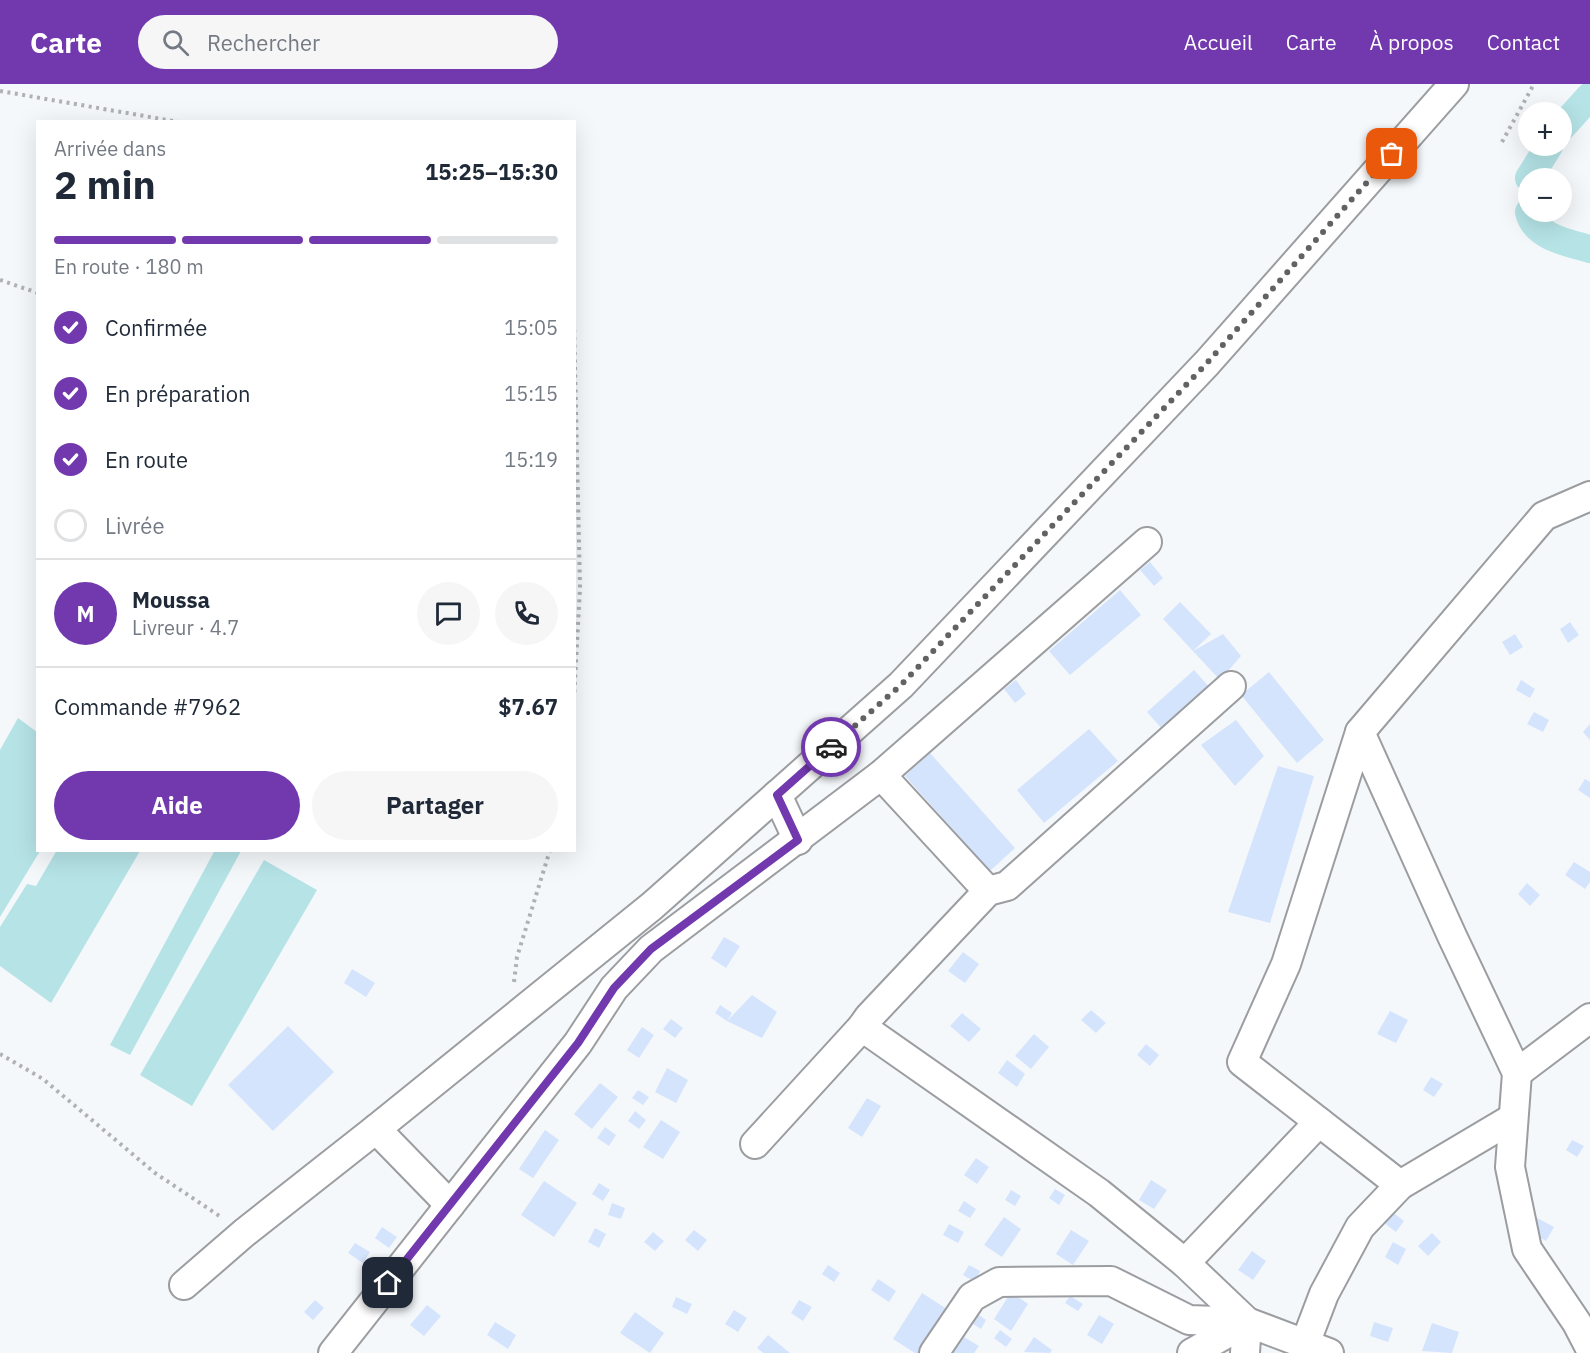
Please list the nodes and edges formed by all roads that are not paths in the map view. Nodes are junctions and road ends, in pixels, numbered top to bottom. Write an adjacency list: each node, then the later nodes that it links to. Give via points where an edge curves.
1 (1454, 84): 7 (street, via 1207,363 901,685)
2 (1590, 496): 5 (street, via 1544,516)
3 (1147, 542): 6 (street)
4 (1231, 686): 9 (street, via 1007,886)
5 (1360, 732): 12 (street); 14 (street, via 1286,964 1242,1062)
6 (881, 775): 8 (street); 9 (street)
7 (777, 795): 8 (street); 15 (street, via 652,906)
8 (798, 840): 18 (street, via 651,949 614,988 578,1043)
9 (988, 891): 11 (street)
10 (1590, 1018): 12 (street)
11 (862, 1027): 16 (street); 19 (street, via 1099,1193)
12 (1516, 1073): 13 (street)
13 (1514, 1118): 17 (street); 21 (street, via 1510,1167 1527,1249)
14 (1319, 1122): 17 (street); 19 (street)
15 (376, 1129): 18 (street); 20 (street)
16 (755, 1144)
17 (1400, 1185): 23 (street, via 1360,1227 1324,1294)
18 (450, 1205): 25 (street)
19 (1185, 1263): 22 (street)
20 (184, 1285)
21 (1583, 1317): 24 (street)
22 (1247, 1322): 23 (street); 26 (street, via 1189,1320 1111,1281 999,1282 972,1297); 27 (street); 28 (street)
23 (1317, 1348)
24 (1590, 1348)
25 (333, 1353)
26 (934, 1353)
27 (1192, 1353)
28 (1245, 1353)

